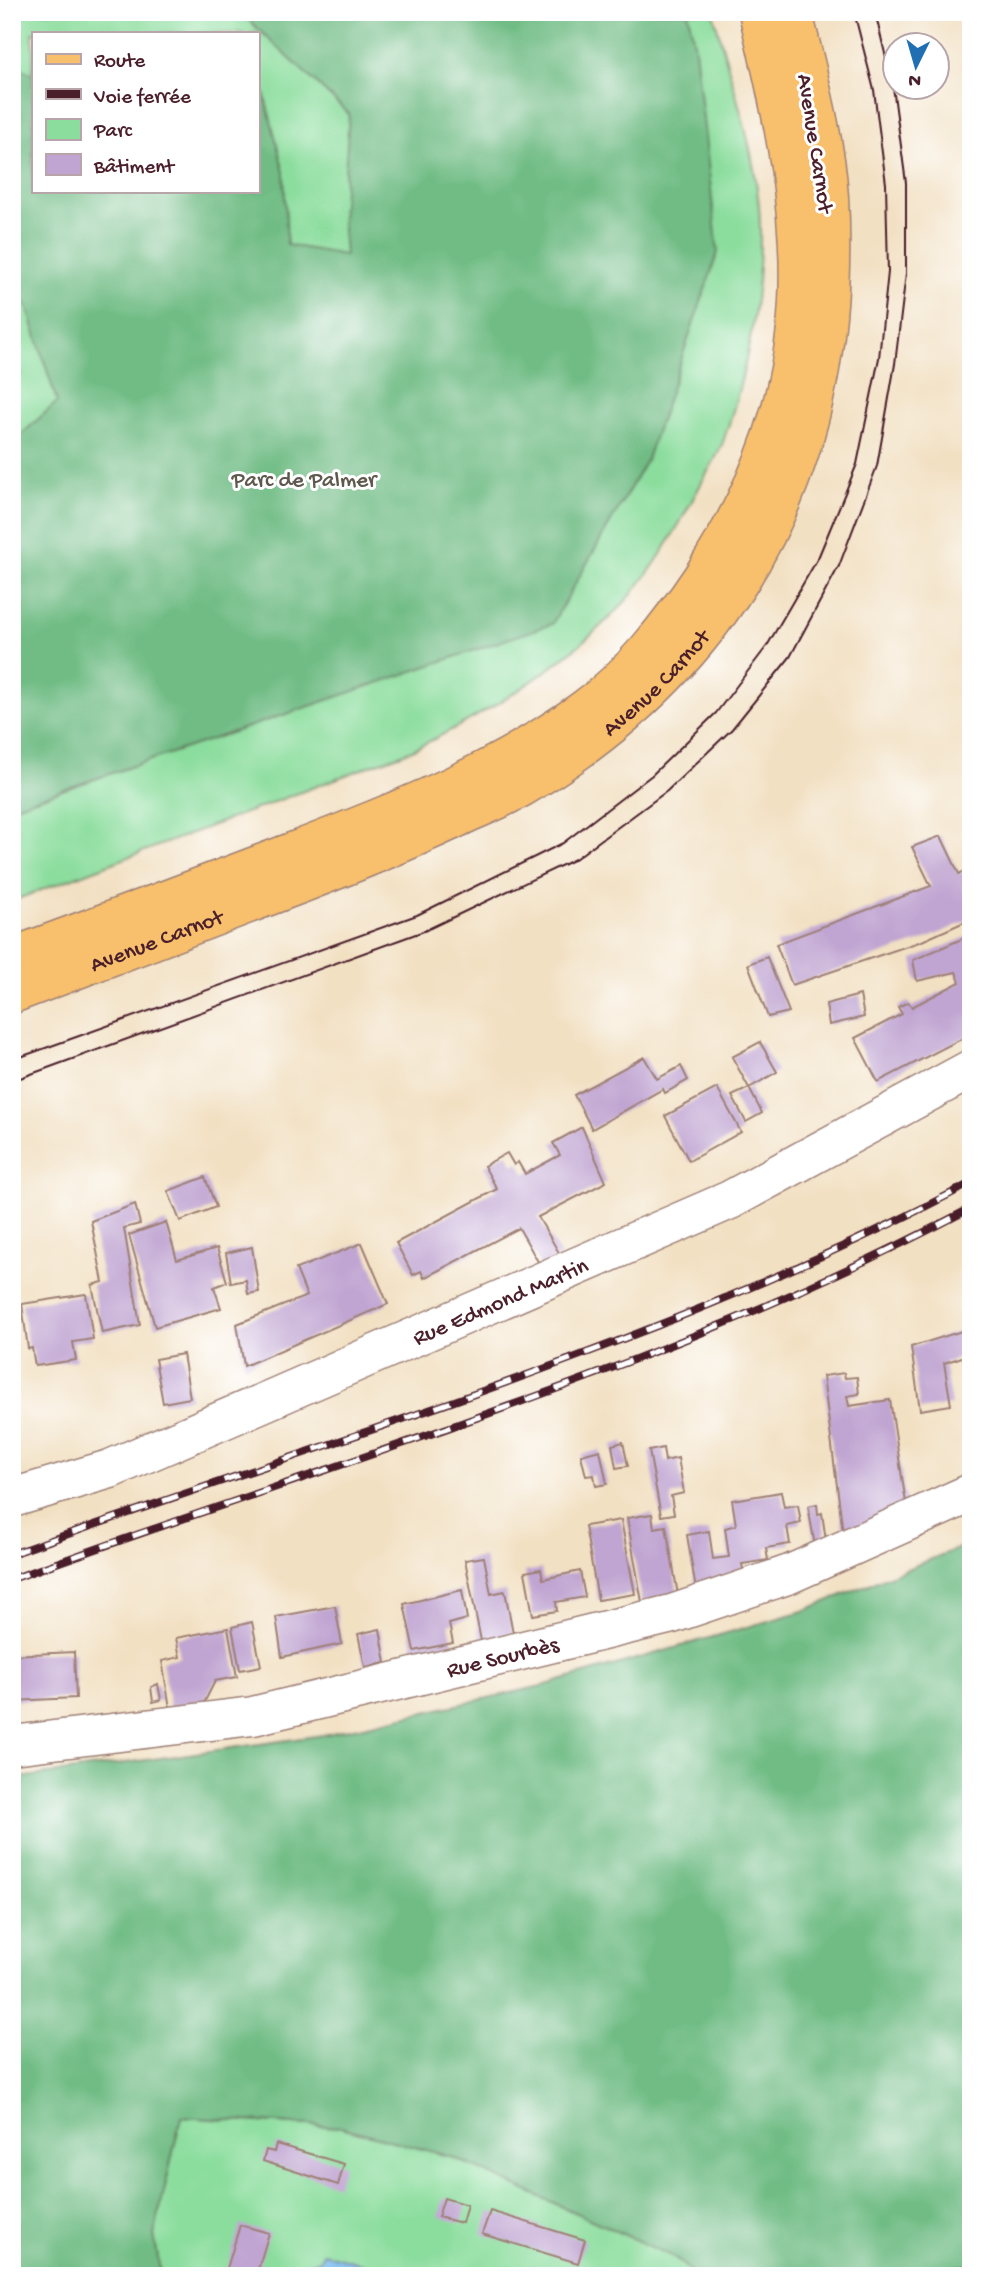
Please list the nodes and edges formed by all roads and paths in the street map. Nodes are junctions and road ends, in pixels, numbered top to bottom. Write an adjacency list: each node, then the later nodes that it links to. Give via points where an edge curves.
1 (758, 12): 3 (main road, Avenue Carnot, via 783,114 796,195 800,275 796,349 778,421 757,480 732,530 640,659 584,710 503,761 418,802)
2 (793, 12): 4 (main road, Avenue Carnot, via 829,193 831,273 824,355 788,486 765,539 719,616 609,730 526,785 402,845)
3 (12, 957)
4 (12, 994)
5 (971, 1069): 7 (street, Rue Edmond Martin, via 730,1200 110,1469)
6 (971, 1493): 8 (street, Rue Sourbès, via 790,1574 672,1614 253,1716)
7 (12, 1498)
8 (12, 1745)

